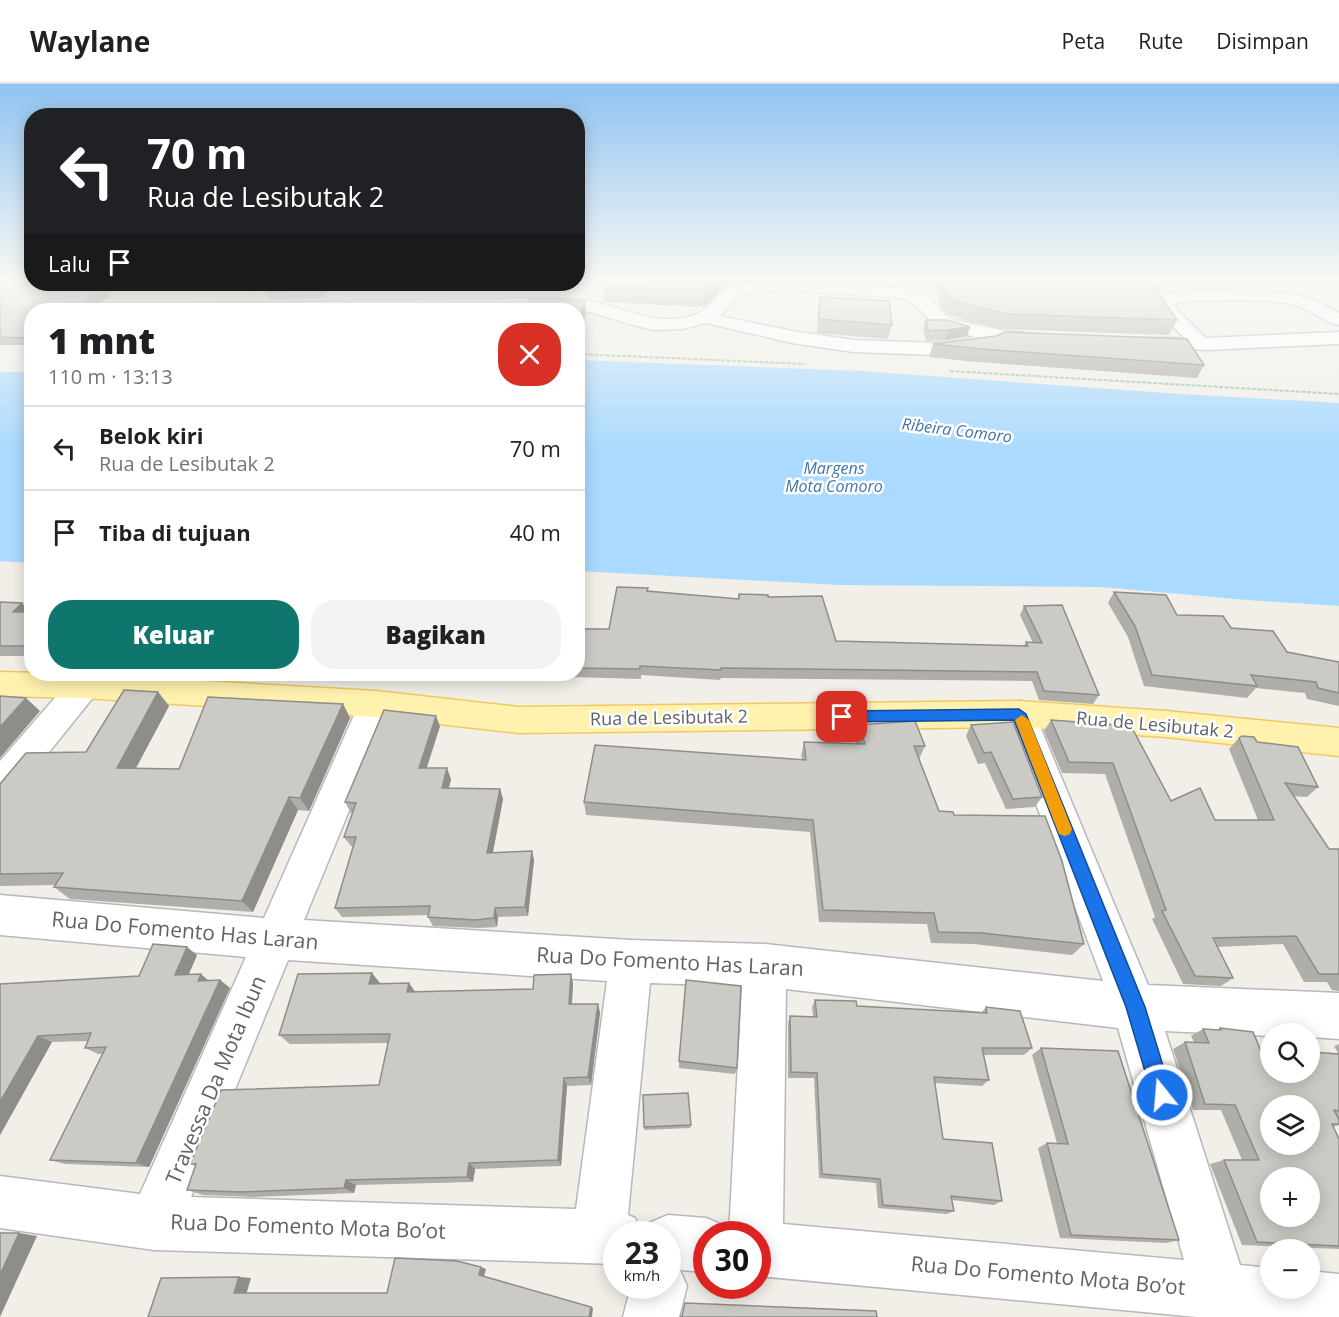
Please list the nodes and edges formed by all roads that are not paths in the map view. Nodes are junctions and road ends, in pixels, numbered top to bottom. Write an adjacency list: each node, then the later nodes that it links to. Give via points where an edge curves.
1 (790, 337): 4 (street, via 853,346 936,349)
2 (999, 337): 4 (street)
3 (1195, 337): 8 (street)
4 (1005, 338): 6 (street)
5 (1339, 338): 8 (street)
6 (1061, 339)
7 (1128, 341): 8 (street)
8 (1206, 344)
9 (0, 684): 10 (main road, Rua de Lesibutak 2)
10 (84, 686): 11 (main road, Rua de Lesibutak 2); 14 (street)
11 (376, 704): 12 (main road, Rua de Lesibutak 2, via 519,720); 16 (street, Travessa Da Mota Ibun)
12 (1019, 714): 13 (main road, Rua de Lesibutak 2); 19 (street)
13 (1339, 742)
14 (0, 786)
15 (0, 915): 16 (street, Rua Do Fomento Has Laran)
16 (275, 939): 17 (street, Rua Do Fomento Has Laran); 24 (street, Travessa Da Mota Ibun)
17 (631, 961): 18 (street, Rua Do Fomento Has Laran); 22 (street)
18 (765, 964): 19 (street, Rua Do Fomento Has Laran); 23 (street)
19 (1135, 1007): 20 (street, Rua Do Fomento Has Laran); 27 (street)
20 (1339, 1016)
21 (0, 1202): 24 (street, Rua Do Fomento Mota Bo’ot)
22 (609, 1221)
23 (756, 1221)
24 (154, 1223): 25 (street, Rua Do Fomento Mota Bo’ot)
25 (603, 1236)
26 (771, 1250): 27 (street, Rua Do Fomento Mota Bo’ot)
27 (1221, 1292): 29 (street, Rua Do Fomento Mota Bo’ot)
28 (657, 1299): 30 (street)
29 (1339, 1302)
30 (651, 1317)

